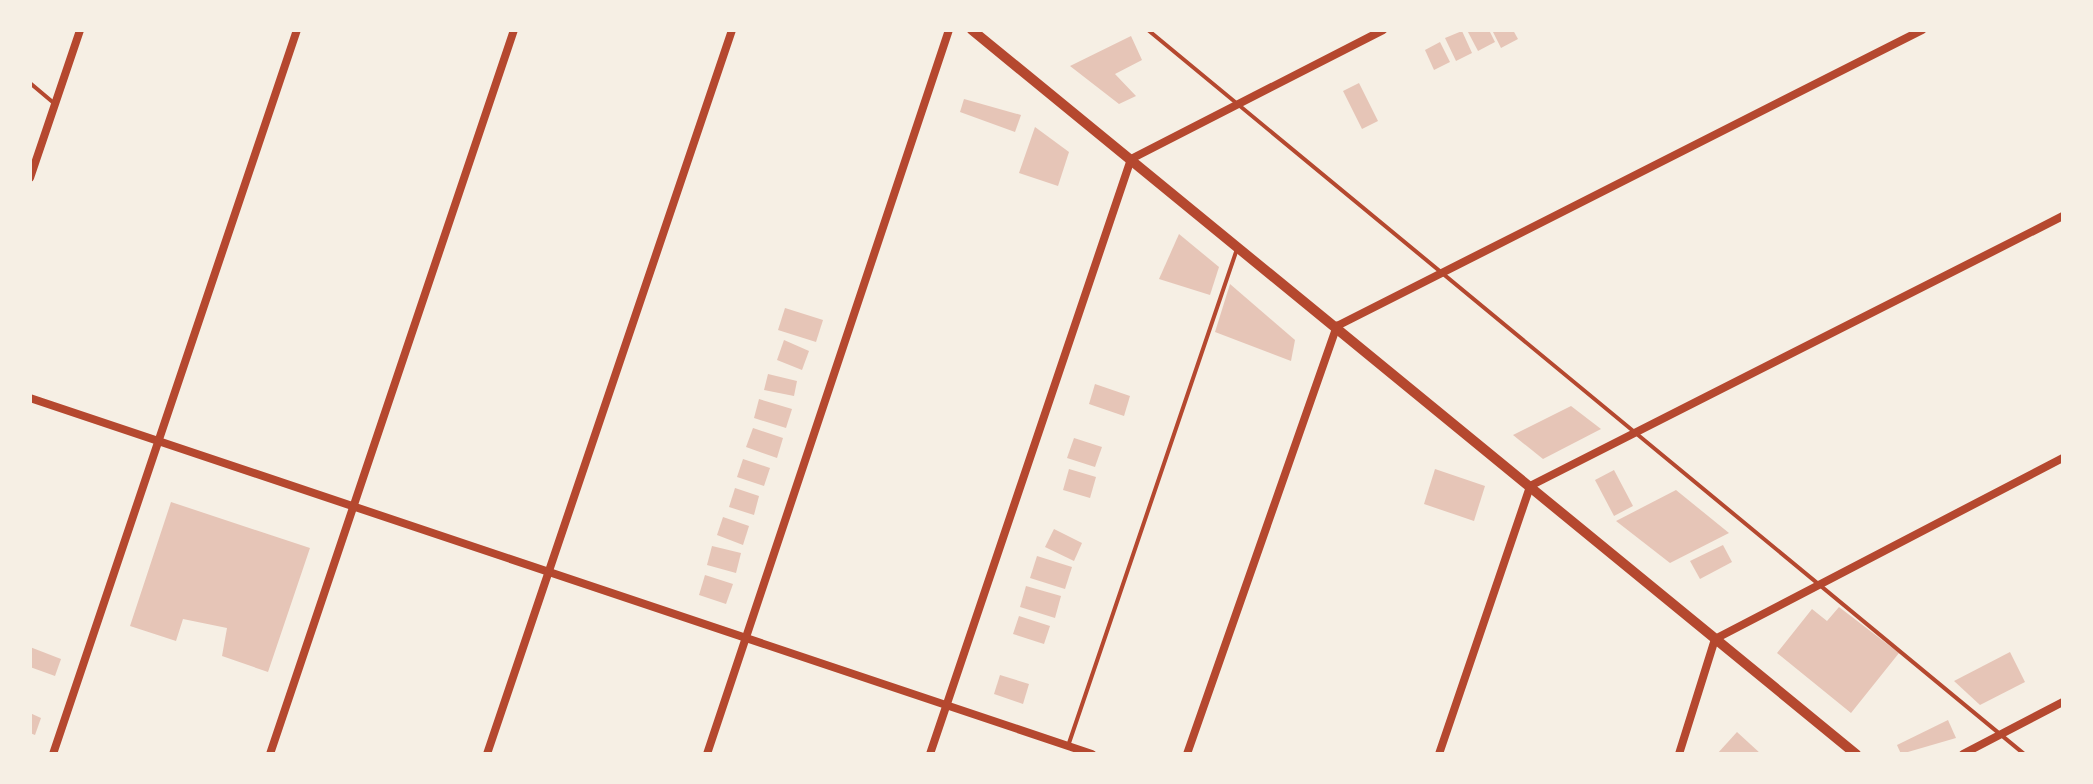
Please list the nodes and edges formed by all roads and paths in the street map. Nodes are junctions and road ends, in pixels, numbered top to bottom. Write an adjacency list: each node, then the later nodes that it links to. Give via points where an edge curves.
1 (80, 30): 11 (street)
2 (297, 30): 21 (street)
3 (514, 30): 24 (street)
4 (732, 30): 25 (street)
5 (949, 30): 28 (street)
6 (972, 30): 13 (street)
7 (1148, 30): 12 (lane)
8 (1383, 30): 12 (street)
9 (1922, 30): 17 (street)
10 (30, 84): 11 (lane)
11 (55, 104): 14 (street)
12 (1238, 104): 13 (street); 17 (lane)
13 (1130, 159): 16 (street); 30 (street)
14 (30, 178)
15 (2063, 216): 20 (street)
16 (1238, 246): 18 (street); 32 (lane)
17 (1444, 273): 18 (street); 20 (lane)
18 (1336, 326): 23 (street); 39 (street)
19 (30, 398): 21 (street)
20 (1636, 431): 23 (street); 26 (lane)
21 (158, 442): 24 (street); 33 (street)
22 (2063, 458): 26 (street)
23 (1530, 486): 27 (street); 40 (street)
24 (353, 508): 25 (street); 34 (street)
25 (548, 573): 28 (street); 35 (street)
26 (1823, 580): 27 (street); 31 (lane)
27 (1715, 638): 41 (street); 42 (street)
28 (744, 640): 30 (street); 36 (street)
29 (2063, 702): 31 (street)
30 (946, 708): 32 (street); 37 (street)
31 (2002, 734): 43 (street); 44 (lane)
32 (1068, 746): 38 (street)
33 (53, 754)
34 (270, 754)
35 (488, 754)
36 (706, 754)
37 (930, 754)
38 (1092, 754)
39 (1187, 754)
40 (1440, 754)
41 (1679, 754)
42 (1856, 754)
43 (1963, 754)
44 (2024, 754)

